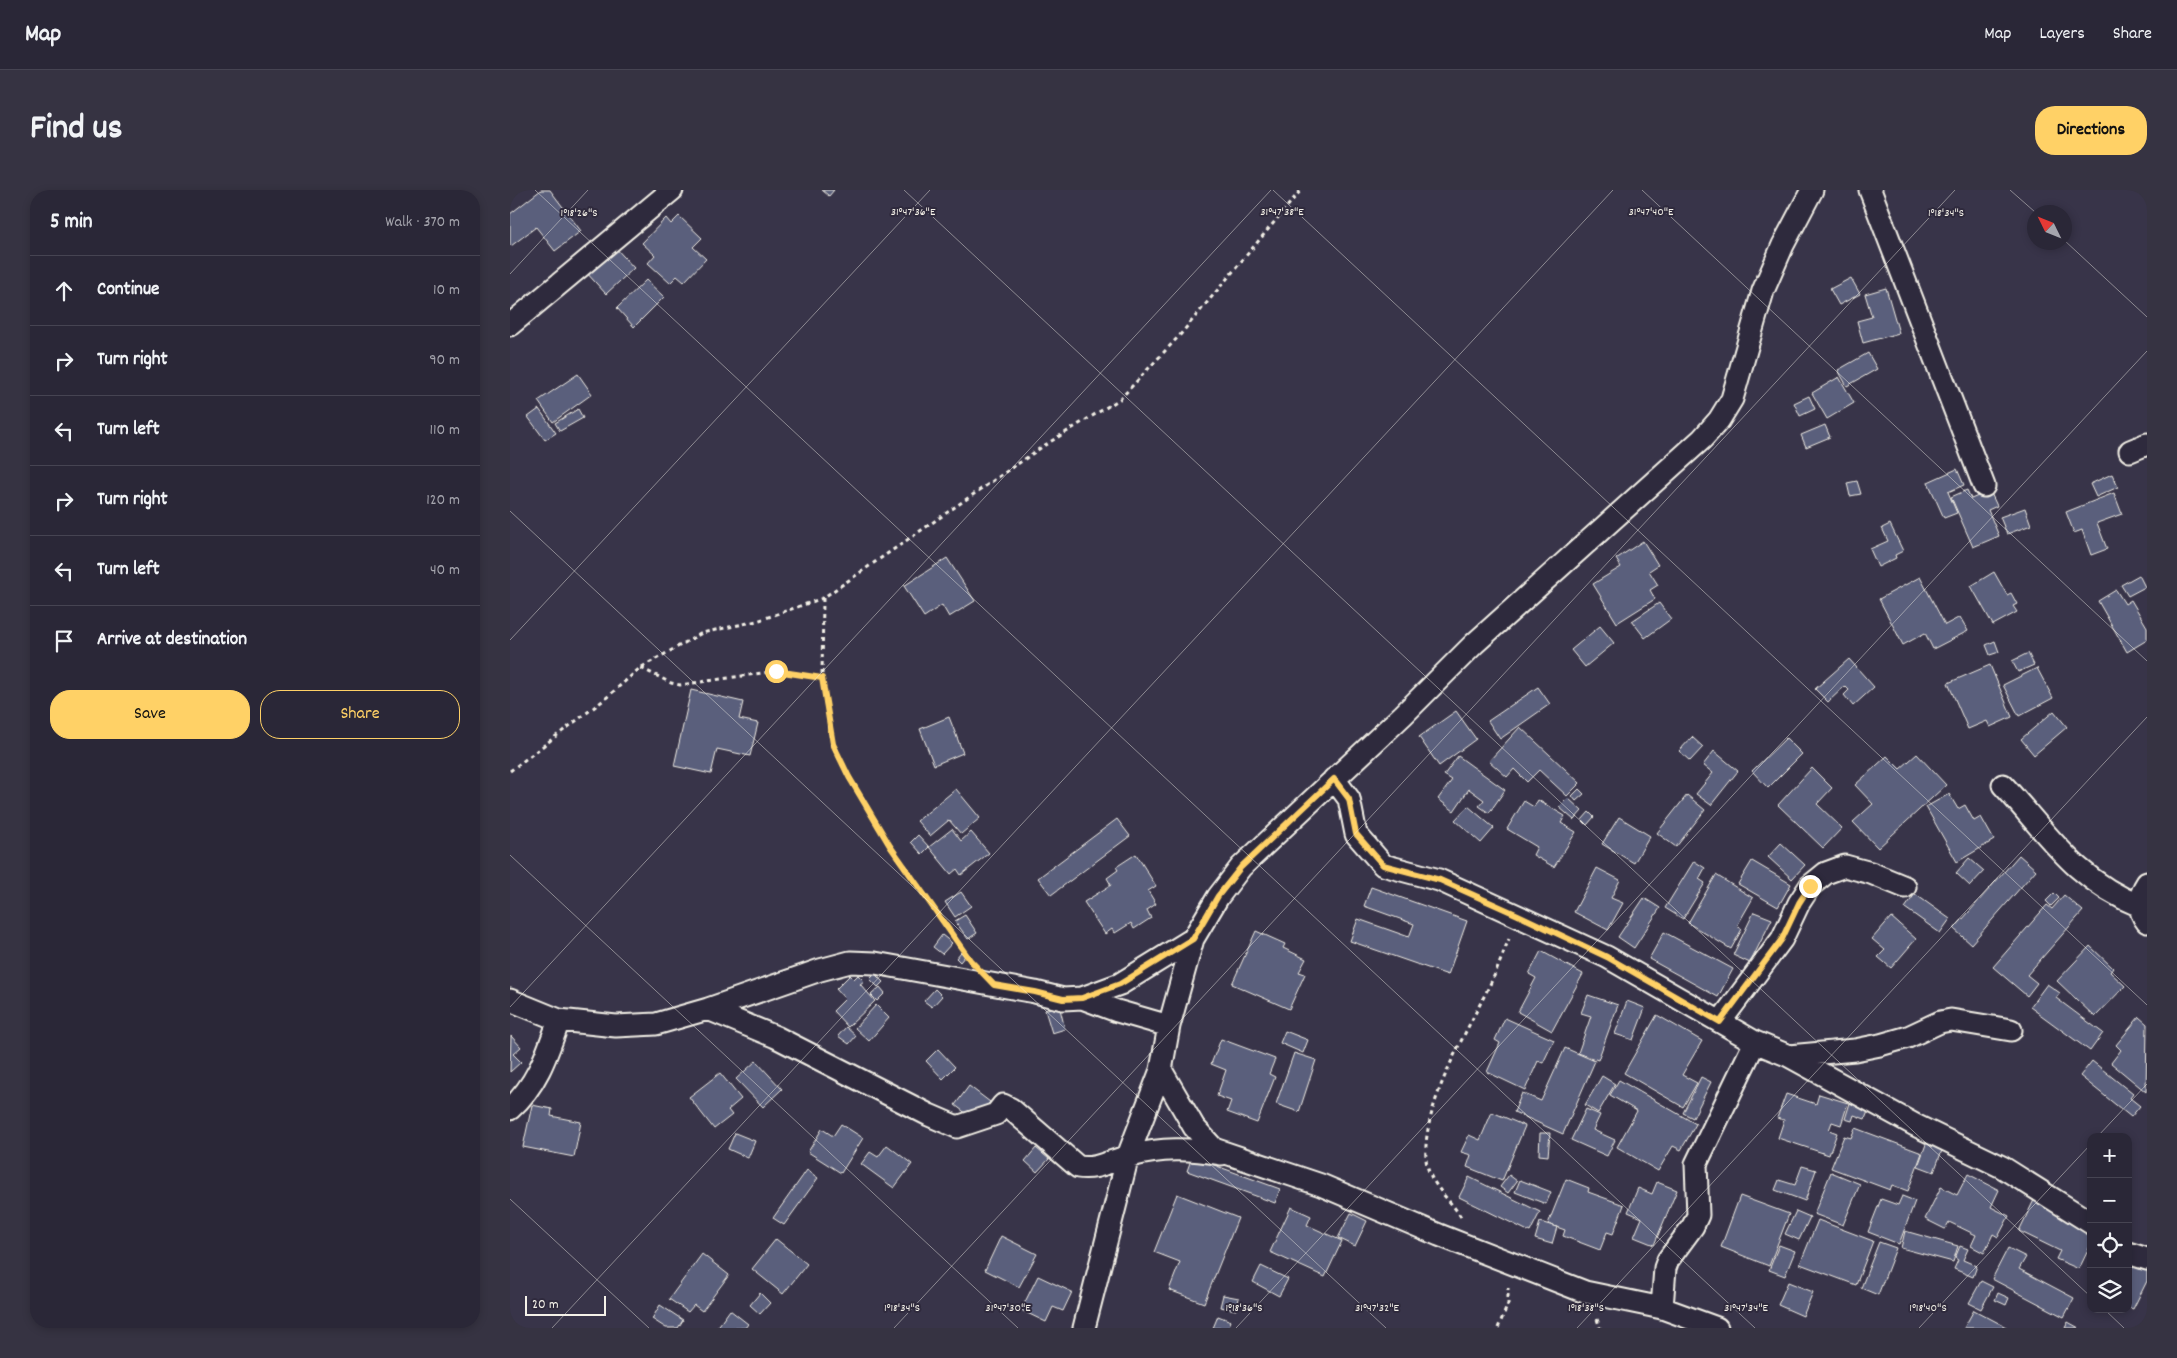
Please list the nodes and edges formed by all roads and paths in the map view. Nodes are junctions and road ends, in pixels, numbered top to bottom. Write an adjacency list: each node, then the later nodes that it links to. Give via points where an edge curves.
1 (672, 190): 5 (street)
2 (1301, 190): 7 (path, via 1180,335 1120,399 1045,446)
3 (1812, 190): 11 (street, via 1763,291 1732,399 1719,420 1702,439 1474,644)
4 (1870, 190): 6 (street)
5 (510, 325)
6 (1984, 486)
7 (824, 598): 8 (path, via 757,621 702,633); 9 (path)
8 (640, 668): 9 (path, via 680,684 776,671); 10 (path, via 605,699)
9 (822, 678): 18 (path, via 833,744 849,777 902,862 970,960)
10 (510, 771)
11 (1334, 779): 16 (street, via 1349,799 1356,834 1383,865 1440,880); 17 (street, via 1241,867 1218,896)
12 (2003, 784): 15 (street, via 2092,881)
13 (2147, 883): 15 (street, via 2140,896)
14 (1905, 887): 23 (street, via 1845,866 1826,873 1810,886 1782,939)
15 (2143, 914)
16 (1518, 915): 23 (street, via 1607,957); 32 (path, via 1430,1117 1426,1160 1438,1191)
17 (1193, 939): 19 (street, via 1120,984); 24 (street)
18 (994, 985): 19 (street, via 1063,999); 21 (street, via 875,963 850,962)
19 (1082, 998): 24 (street)
20 (510, 1000): 22 (street)
21 (708, 1009): 22 (street, via 656,1024 616,1026); 30 (street, via 776,1037 929,1116 957,1127 996,1114 1003,1105 1011,1108 1078,1167 1101,1167)
22 (559, 1020): 29 (street, via 532,1086)
23 (1720, 1022): 26 (street)
24 (1170, 1026): 28 (street)
25 (2011, 1030): 27 (street, via 1951,1020 1880,1045)
26 (1755, 1042): 27 (street); 37 (street, via 1696,1164 1698,1214 1668,1260)
27 (1789, 1056): 33 (street, via 1915,1124 2002,1166)
28 (1161, 1070): 30 (street); 31 (street, via 1194,1127 1214,1149)
29 (510, 1109)
30 (1128, 1156): 31 (street, via 1189,1148); 38 (street)
31 (1233, 1156): 36 (street, via 1321,1185)
32 (1463, 1220)
33 (2087, 1220)
34 (2132, 1254): 35 (street)
35 (2147, 1260)
36 (1507, 1262): 37 (street, via 1585,1292); 39 (path, via 1508,1304)
37 (1662, 1308): 40 (street)
38 (1084, 1328)
39 (1498, 1328)
40 (1717, 1328)

